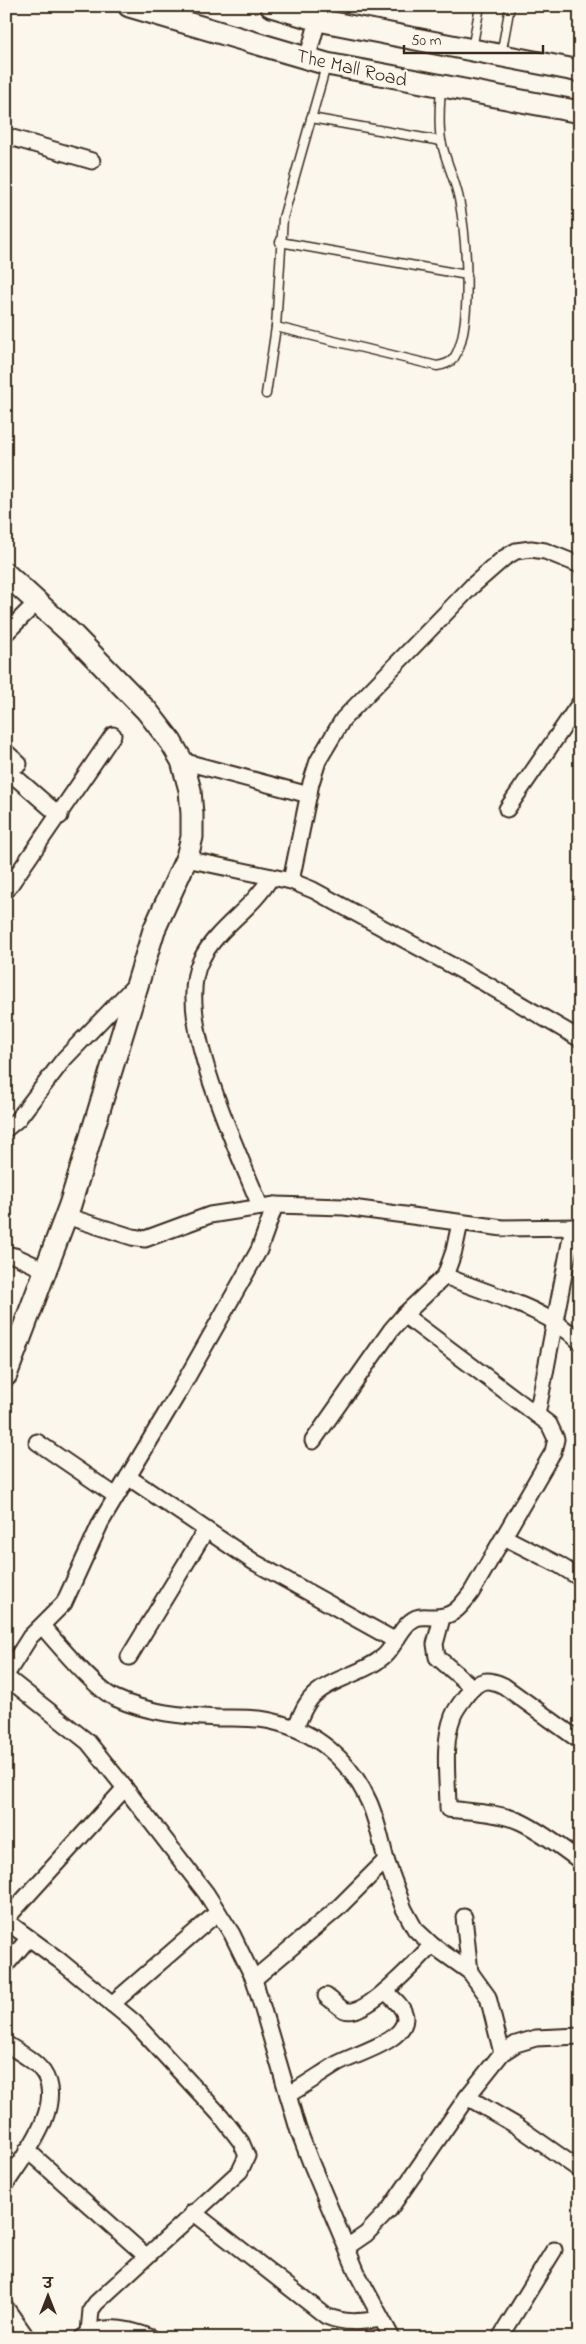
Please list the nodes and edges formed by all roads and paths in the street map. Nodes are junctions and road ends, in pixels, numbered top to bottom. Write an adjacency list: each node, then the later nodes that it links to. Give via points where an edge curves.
1 (129, 6): 8 (street, The Mall Road)
2 (272, 6): 5 (street, The Mall Road)
3 (480, 6): 6 (lane)
4 (510, 6): 7 (lane)
5 (318, 20): 6 (street, The Mall Road); 8 (street)
6 (471, 50): 7 (street, The Mall Road)
7 (501, 54): 9 (street, The Mall Road)
8 (317, 61): 10 (street, The Mall Road); 12 (lane)
9 (580, 71)
10 (441, 86): 11 (street, The Mall Road); 14 (lane)
11 (580, 112)
12 (311, 118): 14 (lane); 16 (lane, via 283,218)
13 (6, 136): 15 (street)
14 (441, 141): 17 (lane, via 459,199)
15 (92, 161)
16 (280, 242): 17 (lane); 18 (lane)
17 (467, 275): 18 (lane, via 462,334 453,359 446,364 437,366)
18 (276, 327): 19 (lane)
19 (266, 394)
20 (580, 565): 29 (street, via 545,550 531,549 504,558 343,719 318,761)
21 (6, 574): 22 (street)
22 (37, 602): 23 (street); 27 (street, via 147,711)
23 (6, 632)
24 (578, 709): 30 (street)
25 (113, 735): 31 (street)
26 (6, 752): 28 (street)
27 (182, 761): 29 (street); 32 (street, via 192,814 192,837)
28 (13, 767): 31 (street)
29 (309, 795): 34 (street)
30 (507, 808)
31 (60, 816): 35 (street)
32 (186, 859): 33 (street); 36 (street, via 154,930)
33 (271, 876): 34 (street); 39 (street, via 256,900 210,944 200,962 193,994 199,1043 207,1070)
34 (291, 881): 37 (street, via 416,946)
35 (6, 891)
36 (138, 981): 38 (street, via 64,1059 18,1119); 40 (street)
37 (580, 1039)
38 (6, 1129)
39 (268, 1205): 40 (street, via 210,1215 145,1239); 41 (street, via 344,1207); 53 (street, via 258,1250)
40 (66, 1216): 44 (street)
41 (460, 1223): 42 (street, via 503,1228); 45 (street)
42 (576, 1227): 47 (street)
43 (6, 1254): 44 (street)
44 (45, 1270): 49 (street)
45 (445, 1276): 46 (street); 47 (street, via 535,1312)
46 (404, 1315): 50 (street); 51 (street)
47 (555, 1324): 48 (street); 50 (street)
48 (580, 1342)
49 (6, 1375)
50 (537, 1415): 56 (street, via 554,1432 553,1452)
51 (313, 1441)
52 (37, 1442): 54 (street)
53 (128, 1477): 54 (street); 55 (street)
54 (116, 1496): 59 (street, via 64,1603)
55 (206, 1530): 60 (street, via 254,1562); 61 (street)
56 (504, 1537): 57 (street); 58 (street, via 457,1611)
57 (580, 1578)
58 (442, 1618): 60 (street, via 415,1618); 63 (street, via 435,1644 437,1657)
59 (42, 1626): 62 (street, via 30,1637); 64 (street, via 112,1697 129,1704 162,1713 269,1720)
60 (396, 1641): 64 (street, via 375,1664 314,1695)
61 (129, 1657)
62 (6, 1676): 66 (street, via 88,1742)
63 (473, 1688): 65 (street, via 485,1680 504,1686); 68 (street, via 453,1716 448,1741 448,1809 502,1816 520,1822 545,1835)
64 (295, 1728): 67 (street, via 318,1739 338,1756 355,1778 369,1802)
65 (580, 1741)
66 (125, 1788): 69 (street); 71 (street)
67 (386, 1860): 73 (street, via 408,1919); 76 (street, via 337,1909)
68 (580, 1861)
69 (218, 1912): 76 (street); 79 (street)
70 (464, 1917): 75 (street)
71 (6, 1920): 72 (street)
72 (29, 1938): 74 (street); 79 (street)
73 (432, 1945): 75 (street); 77 (street)
74 (6, 1965)
75 (470, 1972): 82 (street, via 488,1997)
76 (254, 1979): 83 (street)
77 (385, 1991): 78 (street, via 364,2007 350,2011); 83 (street, via 404,2012 401,2028 383,2044 338,2064)
78 (326, 1996)
79 (112, 2004): 88 (street, via 134,2022 208,2101 245,2148 247,2156 240,2170)
80 (580, 2036): 82 (street, via 536,2038 516,2044)
81 (6, 2044): 85 (street, via 34,2062 48,2081 46,2116)
82 (502, 2053): 84 (street)
83 (288, 2096): 89 (street)
84 (467, 2097): 86 (street, via 517,2126); 89 (street, via 380,2221)
85 (28, 2150): 87 (street); 91 (street)
86 (580, 2170)
87 (6, 2184)
88 (193, 2212): 91 (street); 93 (street, via 326,2316 339,2322 355,2323)
89 (346, 2247): 93 (street)
90 (554, 2250): 99 (street)
91 (146, 2256): 95 (street, via 96,2303 91,2310)
92 (6, 2308): 96 (street)
93 (381, 2319): 98 (street)
94 (6, 2330): 96 (street)
95 (86, 2335): 97 (street, via 121,2329)
96 (26, 2338)
97 (152, 2338)
98 (392, 2338)
99 (500, 2338)

